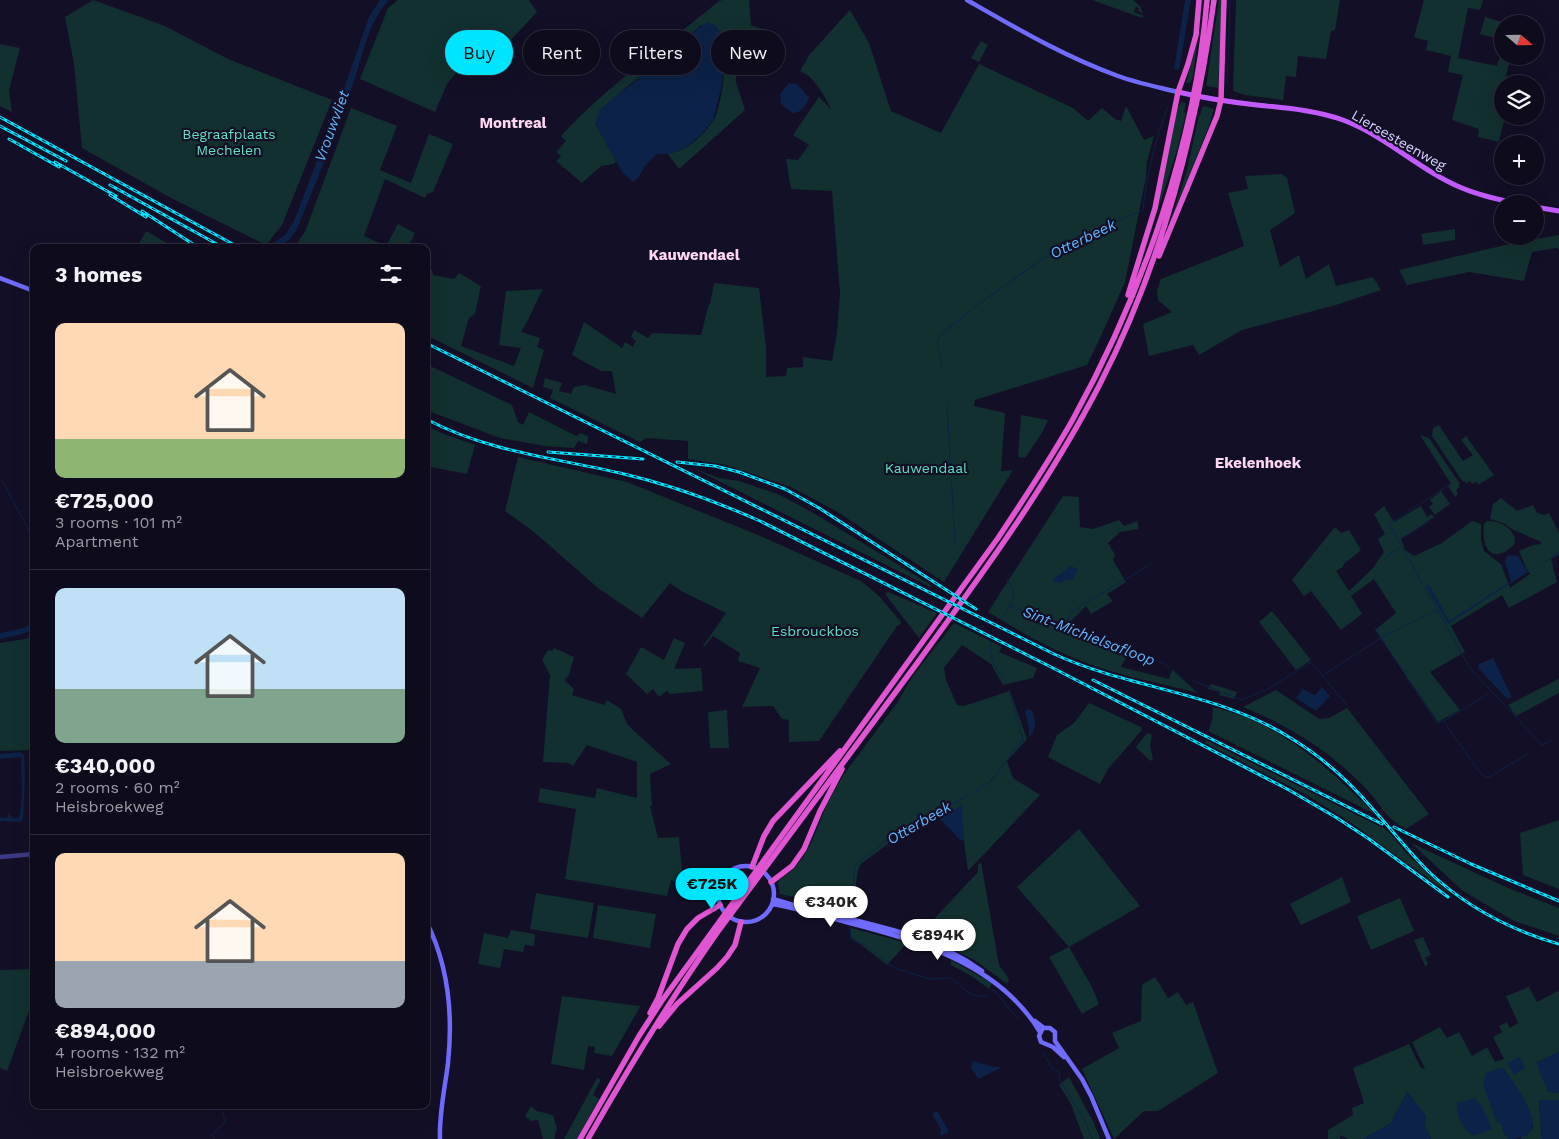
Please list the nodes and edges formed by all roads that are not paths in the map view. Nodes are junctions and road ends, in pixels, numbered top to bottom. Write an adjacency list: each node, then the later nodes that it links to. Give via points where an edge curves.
1 (967, 0): 7 (main road, via 1084,62 1135,82)
2 (1199, 0): 7 (highway, via 1192,50)
3 (1207, 0): 6 (highway)
4 (1214, 0): 6 (highway)
5 (1224, 0): 8 (highway)
6 (1198, 84): 9 (highway)
7 (1178, 92): 8 (main road, Liersesteenweg); 16 (highway, via 1155,208)
8 (1221, 100): 10 (main road, Liersesteenweg, via 1335,118 1364,130 1461,188); 13 (highway, via 1153,270)
9 (1194, 106): 13 (highway, via 1177,189); 16 (highway, via 1140,276)
10 (1494, 198)
11 (1544, 208): 12 (main road)
12 (1559, 211)
13 (1148, 275): 18 (highway, via 1112,359 1057,461 971,589)
14 (0, 278): 15 (main road)
15 (30, 289)
16 (1123, 316): 17 (highway, via 1073,419 1035,482)
17 (845, 748): 21 (highway, via 773,821); 26 (highway)
18 (847, 758): 22 (highway, via 804,849 792,866); 26 (highway)
19 (30, 854): 20 (street)
20 (0, 857)
21 (752, 867): 22 (main road); 24 (main road, via 736,868 724,877 718,891)
22 (771, 882): 23 (main road)
23 (773, 901): 25 (main road, via 758,920); 29 (main road, via 898,935 938,950 984,974 1007,991)
24 (720, 905): 25 (main road, via 729,916); 28 (highway, via 687,929)
25 (741, 922): 30 (highway, via 727,957 677,1004)
26 (717, 928): 28 (highway); 30 (highway)
27 (430, 930): 34 (main road, via 443,969 450,1024)
28 (646, 1024): 35 (highway)
29 (1042, 1030): 31 (main road, via 1048,1027 1054,1030); 32 (main road, via 1039,1038)
30 (650, 1035): 36 (highway)
31 (1055, 1041): 32 (main road); 33 (main road)
32 (1049, 1045): 33 (main road)
33 (1067, 1060): 37 (main road, via 1082,1079)
34 (440, 1139)
35 (580, 1139)
36 (588, 1139)
37 (1109, 1139)

